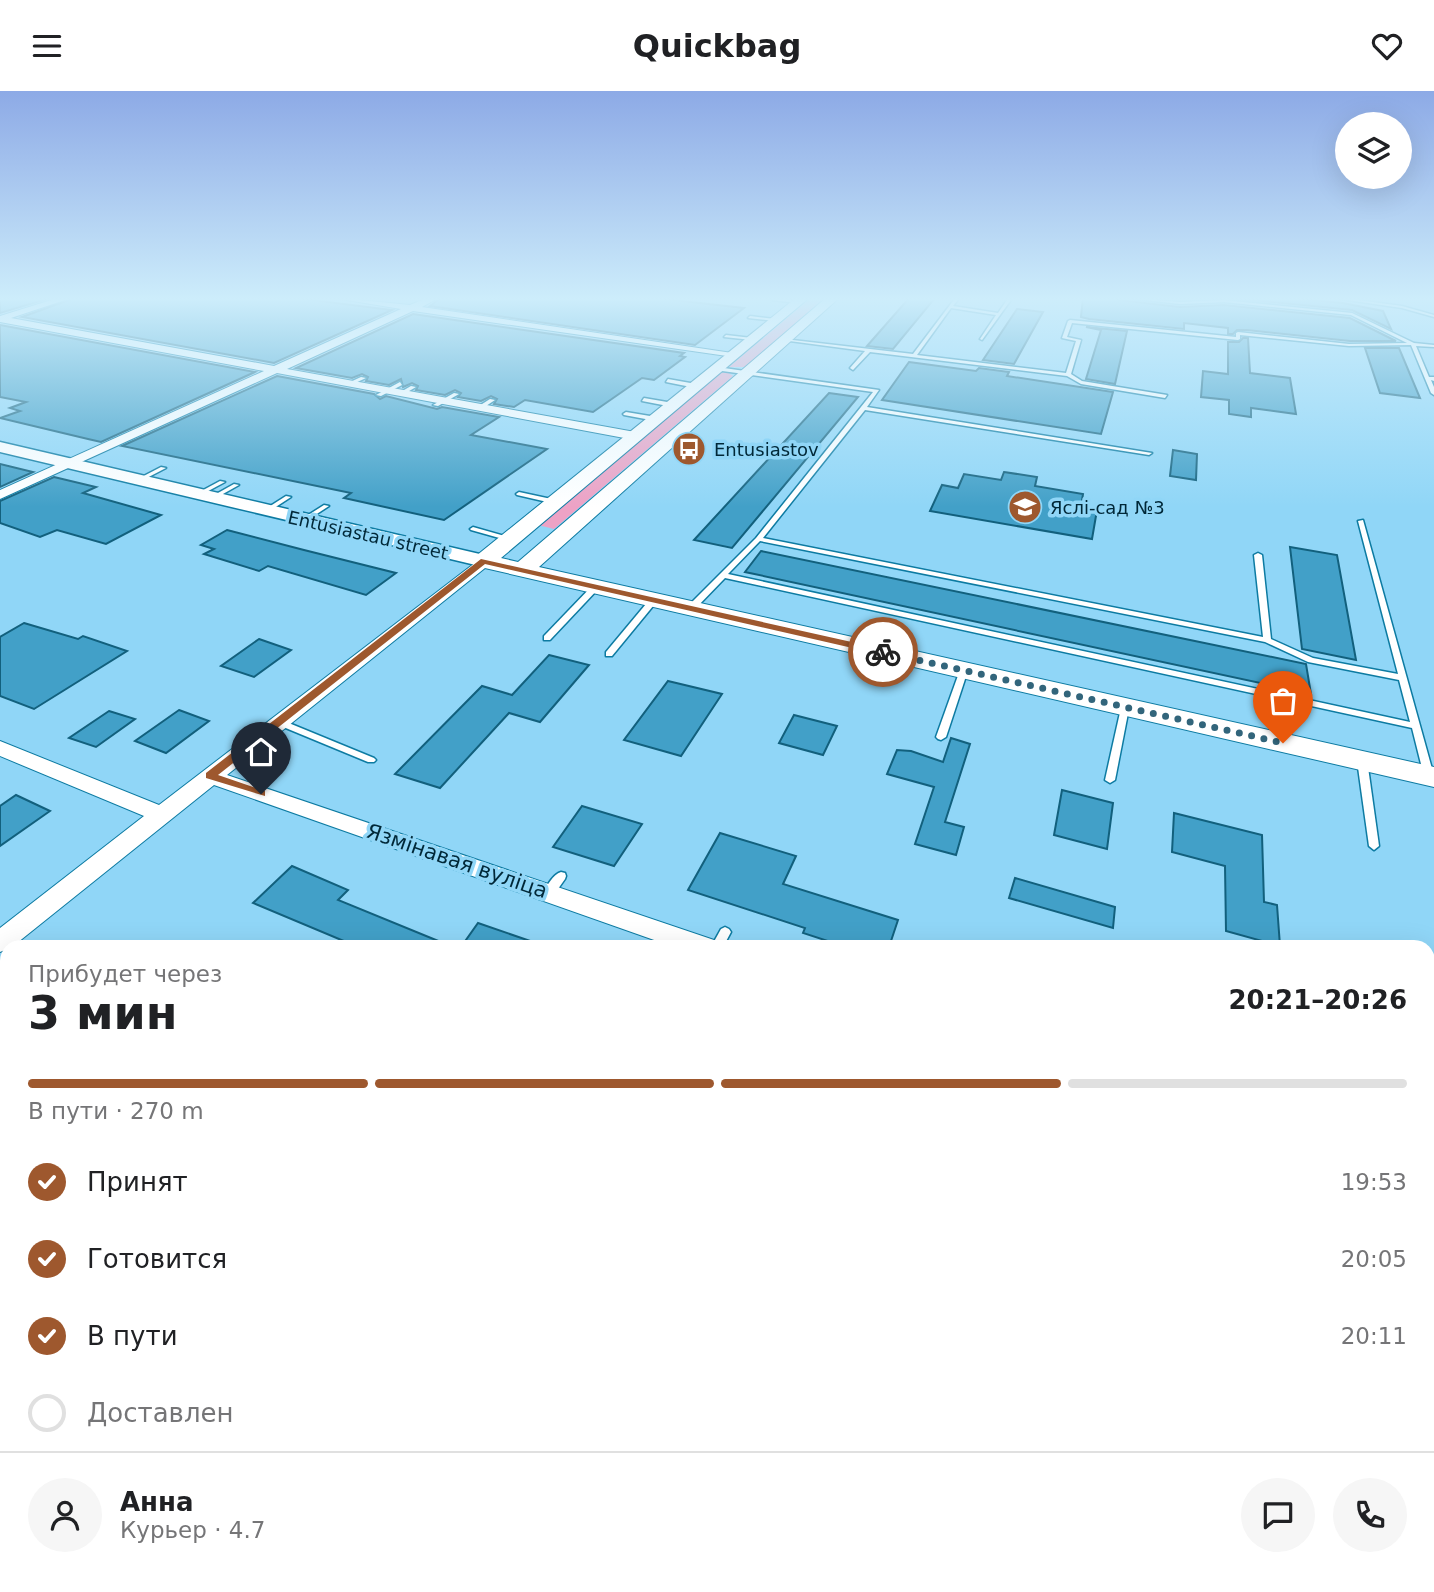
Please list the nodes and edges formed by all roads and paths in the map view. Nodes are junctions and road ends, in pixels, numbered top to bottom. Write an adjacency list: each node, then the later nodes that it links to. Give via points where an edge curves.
1 (262, 367): 7 (street)
2 (285, 367): 7 (street)
3 (754, 367): 8 (main road)
4 (1004, 367): 9 (lane)
5 (1070, 367): 9 (lane)
6 (717, 369): 8 (lane); 12 (main road)
7 (278, 370): 17 (street, via 311,379 357,380); 25 (street)
8 (747, 373): 19 (lane, via 877,391); 44 (main road)
9 (1068, 375): 15 (lane, via 1081,382)
10 (1431, 379): 13 (lane)
11 (668, 381): 12 (lane)
12 (696, 386): 18 (main road)
13 (1434, 393)
14 (456, 394): 17 (lane)
15 (1165, 396)
16 (644, 400): 18 (lane)
17 (440, 403): 22 (street)
18 (673, 405): 21 (main road)
19 (864, 408): 24 (lane); 41 (lane)
20 (626, 414): 21 (lane)
21 (656, 419): 22 (main road)
22 (635, 436): 34 (main road)
23 (0, 447): 25 (street, Entusiastau street)
24 (1149, 453)
25 (68, 465): 27 (street, Entusiastau street); 31 (street)
26 (163, 468): 27 (lane)
27 (137, 481): 32 (street, Entusiastau street)
28 (222, 482): 32 (lane)
29 (236, 485): 32 (lane)
30 (519, 494): 34 (lane)
31 (0, 495)
32 (205, 497): 36 (street, Entusiastau street)
33 (288, 498): 36 (lane)
34 (556, 502): 40 (main road)
35 (326, 506): 37 (lane)
36 (266, 511): 37 (street, Entusiastau street)
37 (304, 520): 43 (street, Entusiastau street)
38 (1361, 521): 53 (lane)
39 (473, 529): 40 (lane)
40 (510, 539): 43 (main road)
41 (758, 539): 45 (lane); 50 (lane)
42 (1258, 555): 50 (lane)
43 (484, 561): 44 (main road, Entusiastau street); 55 (street)
44 (522, 570): 46 (main road, Entusiastau street)
45 (723, 575): 48 (lane); 56 (lane)
46 (596, 587): 47 (main road, Entusiastau street); 49 (lane)
47 (654, 600): 48 (main road, Entusiastau street); 51 (lane)
48 (691, 608): 52 (main road, Entusiastau street)
49 (547, 638)
50 (1267, 640): 53 (lane, via 1311,660)
51 (609, 654)
52 (964, 670): 54 (main road, Entusiastau street); 57 (lane)
53 (1403, 678): 56 (lane)
54 (1125, 708): 60 (main road, Entusiastau street); 63 (lane)
55 (279, 722): 59 (lane); 61 (street)
56 (1416, 726): 62 (lane)
57 (941, 737)
58 (0, 748): 64 (street)
59 (372, 760)
60 (1362, 761): 62 (main road, Entusiastau street); 65 (lane)
61 (209, 776): 64 (street); 68 (street, Язмінавая вуліца, via 555,885)
62 (1431, 776)
63 (1110, 780)
64 (160, 814): 67 (street)
65 (1374, 846)
66 (725, 932): 69 (lane)
67 (2, 940)
68 (688, 940)
69 (721, 940)

